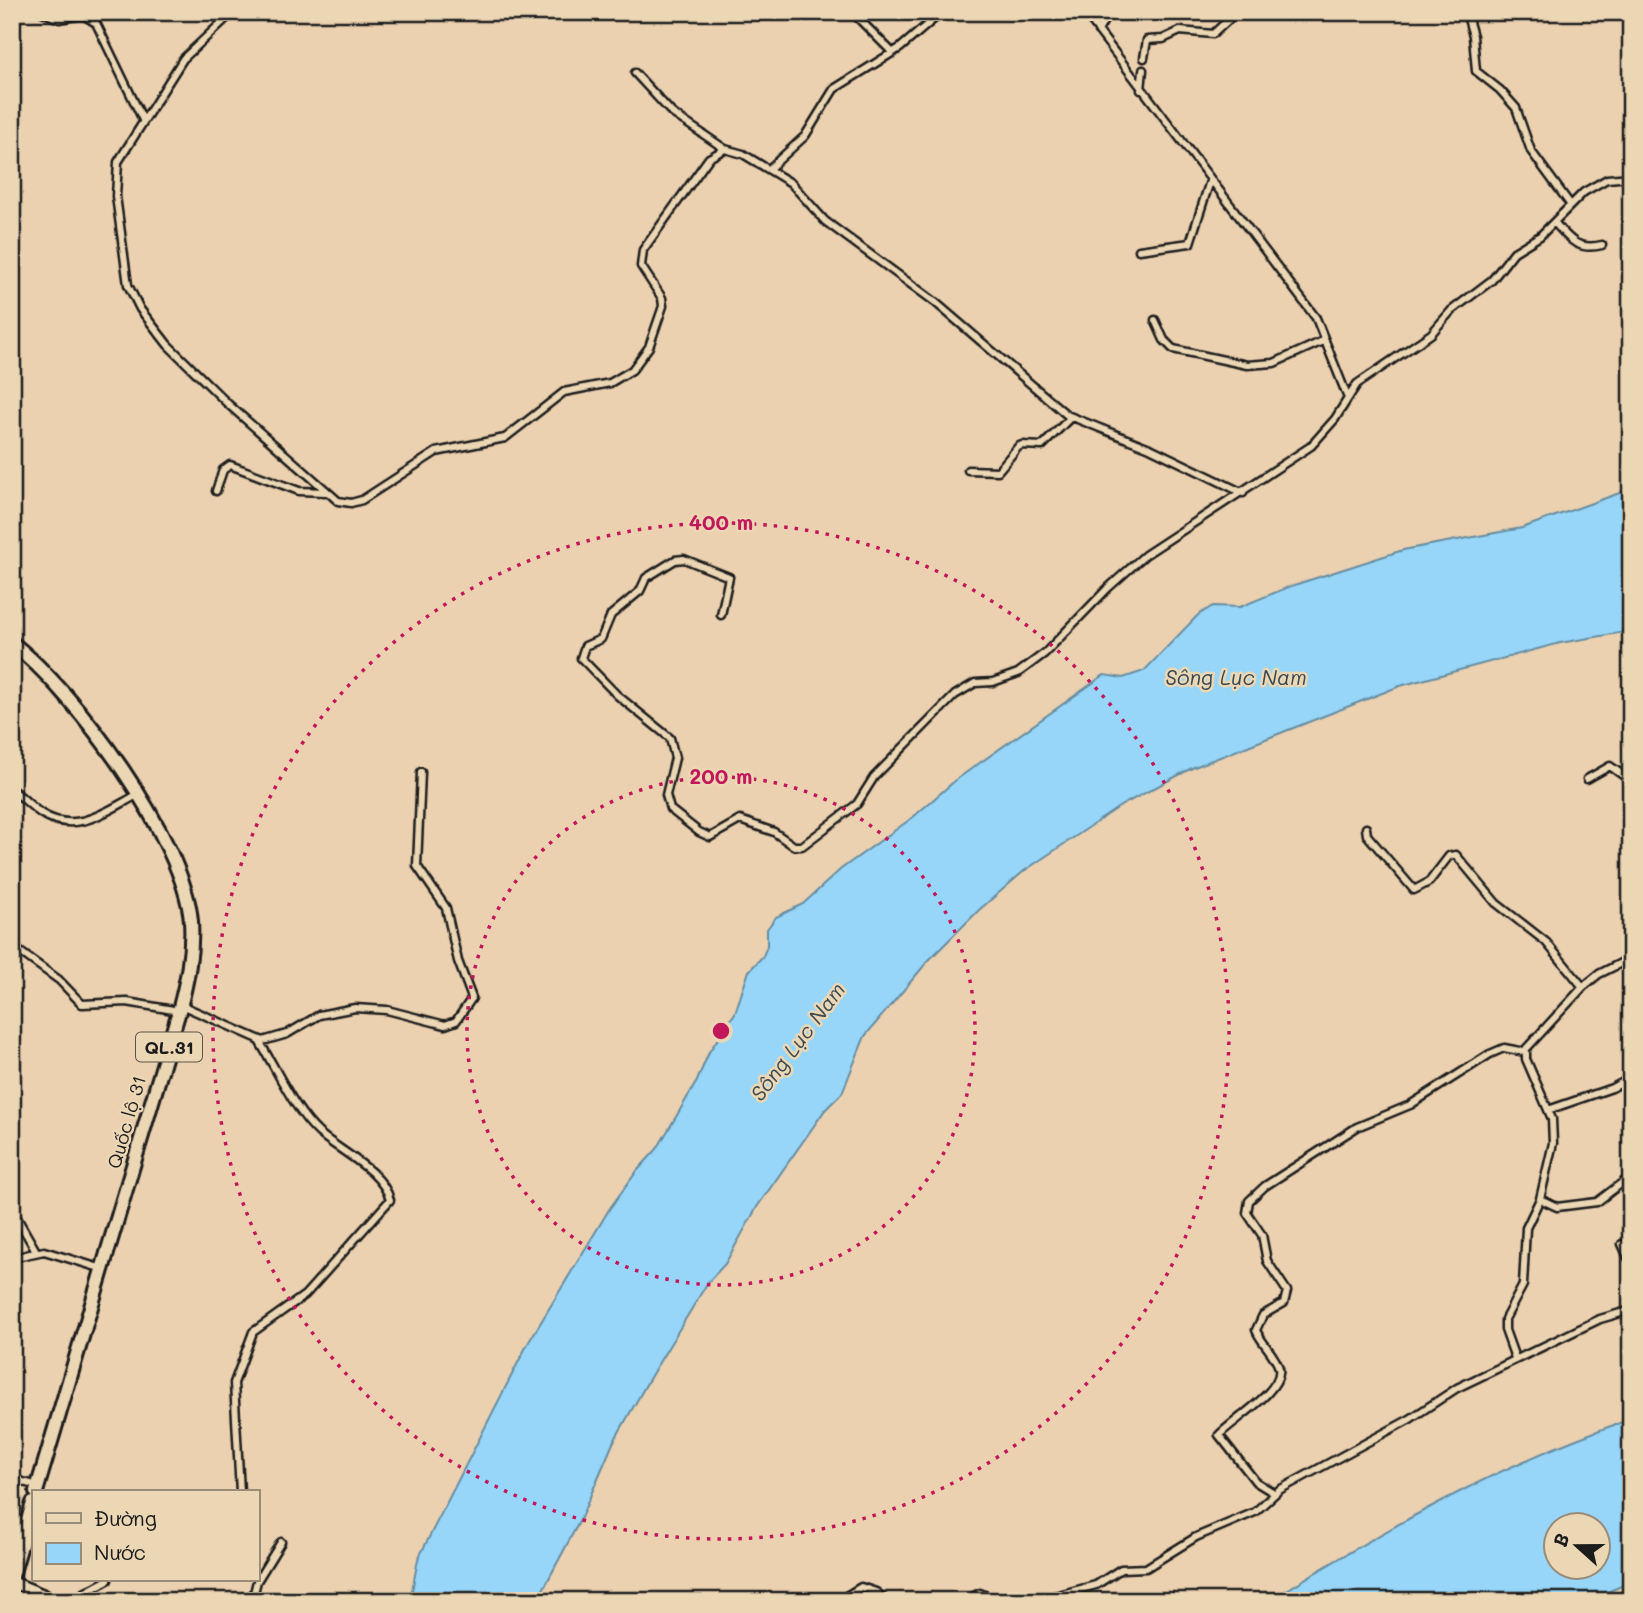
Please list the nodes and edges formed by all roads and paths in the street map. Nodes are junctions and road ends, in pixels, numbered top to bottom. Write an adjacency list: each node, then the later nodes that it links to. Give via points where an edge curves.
1 (42, 12): 15 (street, via 59,19 83,15 96,23)
2 (233, 12): 15 (street, via 192,48)
3 (852, 12): 10 (street)
4 (942, 12): 10 (street)
5 (1084, 12): 9 (street)
6 (1109, 12): 9 (street)
7 (1237, 12): 11 (street, via 1213,34 1180,30 1163,39 1147,40)
8 (1466, 12): 20 (street, via 1476,71 1516,108 1531,151)
9 (1098, 31): 14 (street)
10 (893, 52): 17 (street, via 834,89 805,135)
11 (1144, 58)
12 (1143, 70): 14 (street)
13 (635, 73): 16 (street, via 666,107)
14 (1141, 90): 19 (street)
15 (143, 120): 30 (street, via 122,152 115,179 126,278 134,299 168,345)
16 (725, 149): 17 (street); 30 (street, via 709,158 643,250 640,266 663,306 649,346 632,370 606,385 564,392 505,438 436,453 357,502 342,503)
17 (770, 168): 27 (street, via 791,183 825,221 918,288)
18 (1631, 177): 20 (street, via 1607,180)
19 (1210, 181): 23 (street, via 1190,243); 25 (street, via 1312,312)
20 (1570, 204): 21 (street)
21 (1555, 223): 22 (street, via 1574,244); 26 (street, via 1514,252 1492,280 1451,311 1432,334 1357,384)
22 (1602, 245)
23 (1139, 250)
24 (1155, 320): 25 (street, via 1173,349 1247,365 1274,363)
25 (1325, 340): 26 (street)
26 (1347, 396): 31 (street, via 1335,419 1311,446)
27 (1071, 417): 28 (street, via 1042,446 1018,447 998,471); 31 (street, via 1150,447)
28 (968, 470)
29 (216, 491): 30 (street, via 223,470 230,465 299,491)
30 (326, 492)
31 (1243, 493): 32 (street, via 1145,555 1059,641 1018,673 975,683 955,695 874,777 857,804 799,846 740,820 715,836 704,836 670,809 666,795 675,758 670,738 581,658 584,646 601,639 611,615 639,591 646,578 675,560 687,560 729,577)
32 (722, 615)
33 (12, 643): 38 (highway, Quốc lộ 31 / QL.31, via 65,695)
34 (421, 772): 44 (street, via 417,866 446,908 472,999 456,1021 445,1025 387,1010 355,1008 319,1015 280,1037)
35 (1587, 779): 36 (street, via 1610,766)
36 (1631, 781)
37 (12, 790): 38 (street, via 46,817 71,824)
38 (137, 795): 43 (highway, Quốc lộ 31 / QL.31, via 168,850 191,918 189,968)
39 (1366, 828): 42 (street, via 1414,890 1429,882 1449,856 1456,855 1496,903 1546,942)
40 (12, 946): 43 (street, via 59,980 82,1004 127,1002)
41 (1631, 958): 42 (street)
42 (1583, 987): 45 (street)
43 (180, 1008): 44 (street); 55 (highway, Quốc lộ 31 / QL.31)
44 (259, 1041): 60 (street, via 310,1123 373,1176 390,1200 309,1291 251,1337 234,1382)
45 (1525, 1052): 47 (street); 61 (street, via 1509,1048 1490,1054 1410,1105 1357,1127 1265,1186 1250,1201 1247,1213 1262,1236 1267,1261 1287,1291 1284,1303 1263,1315 1256,1330 1279,1375 1268,1393 1219,1435 1256,1482)
46 (1631, 1078): 47 (street)
47 (1548, 1110): 49 (street, via 1553,1143)
48 (1631, 1177): 49 (street, via 1597,1202 1556,1207)
49 (1540, 1199): 57 (street, via 1526,1228 1523,1285 1505,1319)
50 (12, 1209): 52 (street)
51 (1622, 1244): 54 (street)
52 (36, 1251): 53 (street); 55 (street)
53 (12, 1258)
54 (1631, 1264)
55 (103, 1269): 59 (highway, Quốc lộ 31 / QL.31)
56 (1631, 1310): 57 (street, via 1600,1319)
57 (1515, 1358): 61 (street)
58 (12, 1479): 59 (street)
59 (37, 1489)
60 (240, 1490)
61 (1274, 1493): 76 (street, via 1255,1512 1196,1537 1146,1568 1121,1569 1096,1585)
62 (32, 1506): 64 (highway)
63 (281, 1542): 65 (street)
64 (12, 1576)
65 (259, 1578)
66 (12, 1582): 69 (street)
67 (104, 1582): 70 (street)
68 (257, 1582): 71 (street)
69 (58, 1601)
70 (69, 1601)
71 (252, 1601)
72 (838, 1601): 73 (street, via 861,1587)
73 (887, 1601)
74 (964, 1601): 75 (street, via 980,1593)
75 (997, 1601)
76 (1036, 1601)

